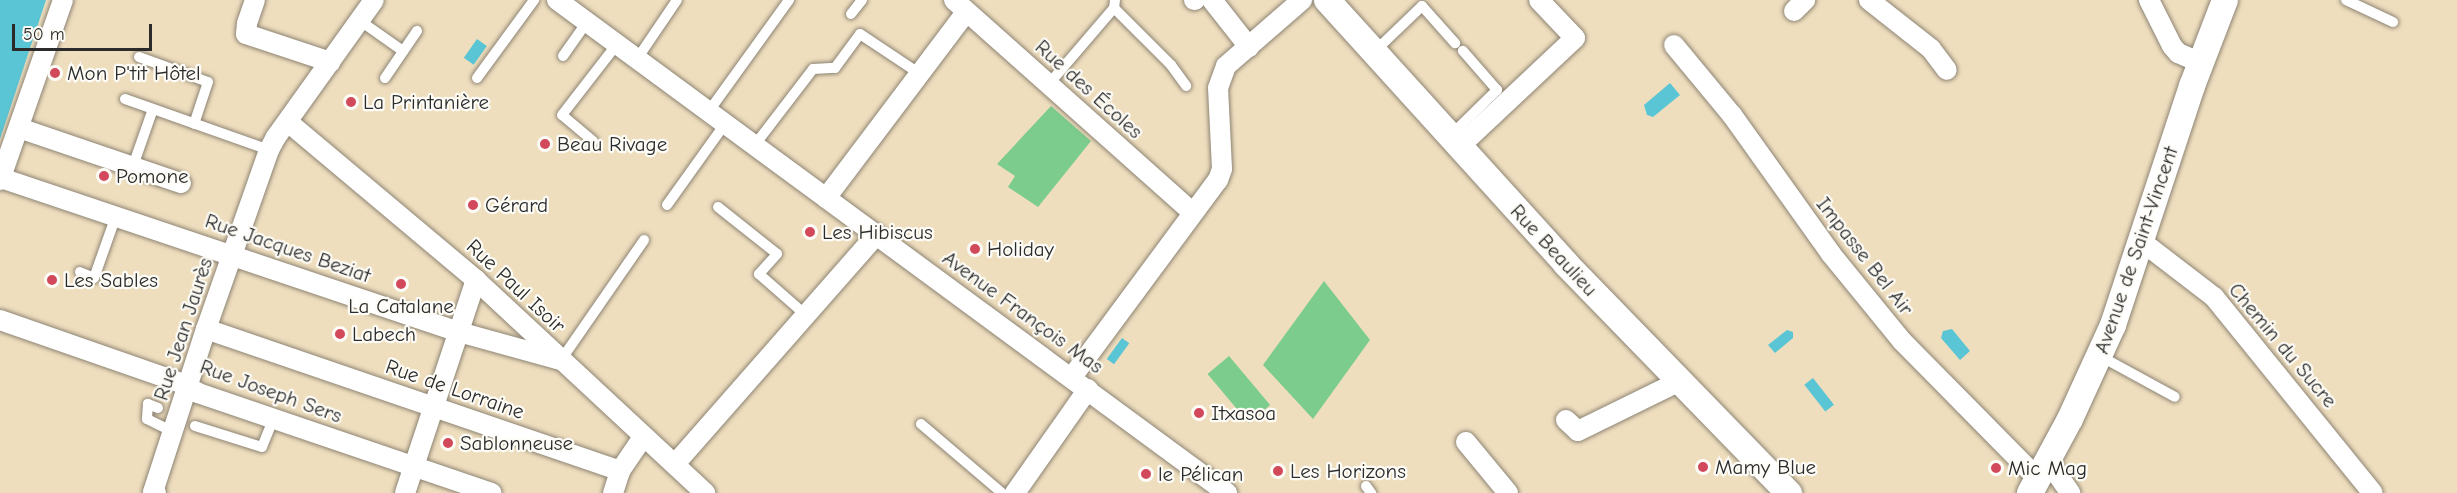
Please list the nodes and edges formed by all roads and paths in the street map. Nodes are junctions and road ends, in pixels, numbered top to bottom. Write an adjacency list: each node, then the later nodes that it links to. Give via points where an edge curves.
1 (63, 0): 48 (street)
2 (255, 0): 34 (street, via 246,34)
3 (374, 0): 20 (street, Rue Jean Jaurès)
4 (534, 0): 39 (lane)
5 (557, 0): 21 (street, Avenue François Mas)
6 (677, 0): 33 (lane)
7 (789, 0): 44 (lane)
8 (862, 0): 19 (lane)
9 (1212, 0): 27 (street)
10 (1302, 0): 27 (street)
11 (1327, 0): 30 (street, Rue Beaulieu)
12 (1539, 0): 50 (street, via 1575,38)
13 (1869, 0): 36 (street, via 1930,49)
14 (2149, 0): 35 (street, via 2178,53)
15 (2224, 0): 35 (street, Avenue de Saint-Vincent)
16 (2346, 0): 22 (lane)
17 (1115, 4): 40 (lane); 41 (lane, via 1172,65)
18 (960, 6): 37 (street); 40 (street, Rue des Écoles)
19 (851, 14)
20 (359, 20): 28 (lane); 34 (street, Rue Jean Jaurès)
21 (587, 22): 25 (street, Avenue François Mas); 31 (lane)
22 (2393, 22)
23 (417, 31): 28 (lane)
24 (1455, 43): 30 (lane, via 1422,6)
25 (617, 44): 33 (street, Avenue François Mas); 49 (lane, via 562,115)
26 (1674, 45): 89 (street, Impasse Bel Air, via 1713,90 1831,254 1902,341)
27 (1249, 47): 59 (street, via 1226,66 1221,76 1221,169 1218,180)
28 (403, 51): 38 (lane)
29 (1463, 51): 50 (lane, via 1497,90)
30 (1373, 53): 50 (street, Rue Beaulieu)
31 (563, 56)
32 (139, 57): 46 (lane, via 207,81)
33 (637, 60): 44 (street, Avenue François Mas)
34 (330, 62): 45 (street, Rue Jean Jaurès)
35 (2201, 63): 63 (street, Avenue de Saint-Vincent)
36 (1947, 70)
37 (920, 74): 51 (lane, via 860,34 834,68 813,69); 56 (street)
38 (385, 78)
39 (477, 78)
40 (1048, 85): 59 (street, Rue des Écoles)
41 (1186, 86)
42 (125, 99): 43 (lane)
43 (153, 109): 46 (lane); 53 (lane)
44 (709, 111): 47 (street, Avenue François Mas)
45 (288, 122): 52 (street, Rue Jean Jaurès); 66 (street, Rue Paul Isoir)
46 (194, 124): 52 (lane)
47 (725, 124): 51 (street, Avenue François Mas); 57 (lane)
48 (19, 128): 53 (street); 54 (street)
49 (593, 141)
50 (1454, 142): 73 (street, Rue Beaulieu)
51 (754, 146): 56 (street, Avenue François Mas)
52 (269, 150): 64 (street, Rue Jean Jaurès)
53 (133, 166): 55 (street)
54 (0, 179): 60 (street, Rue Jacques Beziat)
55 (181, 183)
56 (826, 198): 61 (street, Avenue François Mas)
57 (668, 205)
58 (718, 207): 67 (lane, via 777,254 759,274)
59 (1193, 213): 74 (street)
60 (116, 216): 64 (street, Rue Jacques Beziat); 65 (lane, via 94,278)
61 (876, 235): 67 (street); 74 (street, Avenue François Mas)
62 (644, 240): 72 (lane)
63 (2141, 241): 71 (street, Avenue de Saint-Vincent); 101 (street, Chemin du Sucre, via 2214,297)
64 (232, 254): 69 (street, Rue Jean Jaurès); 70 (street, Rue Jacques Beziat)
65 (80, 273)
66 (476, 280): 70 (street); 72 (street, Rue Paul Isoir)
67 (807, 316): 86 (street)
68 (0, 321): 75 (street, Rue Joseph Sers)
69 (206, 329): 75 (street, Rue Jean Jaurès); 78 (street, Rue de Lorraine)
70 (459, 332): 72 (street, Rue Jacques Beziat); 78 (street)
71 (2100, 356): 76 (lane); 89 (street, Avenue de Saint-Vincent)
72 (561, 360): 84 (street, Rue Paul Isoir)
73 (1680, 381): 80 (street, via 1578,431); 99 (street, Rue Beaulieu)
74 (1080, 383): 96 (street); 97 (street, Avenue François Mas)
75 (187, 387): 79 (street, Rue Joseph Sers); 83 (street, Rue Jean Jaurès)
76 (2175, 397)
77 (158, 408): 83 (lane, via 148,404 147,419)
78 (434, 408): 87 (street); 88 (street, Rue de Lorraine)
79 (273, 418): 82 (lane, via 262,447); 87 (street, Rue Joseph Sers)
80 (1566, 420)
81 (921, 424): 95 (lane)
82 (195, 426)
83 (174, 432): 90 (street, Rue Jean Jaurès)
84 (643, 437): 86 (street, Rue Paul Isoir); 88 (street)
85 (1466, 442): 98 (street)
86 (675, 464): 94 (street, Rue Paul Isoir)
87 (414, 466): 91 (street); 92 (street, Rue Joseph Sers)
88 (620, 471): 93 (street)
89 (2039, 478): 100 (street, Impasse Bel Air)
90 (155, 493)
91 (405, 493)
92 (491, 493)
93 (613, 493)
94 (705, 493)
95 (1002, 493)
96 (1015, 493)
97 (1227, 493)
98 (1508, 493)
99 (1789, 493)
100 (2070, 493)
101 (2373, 493)

